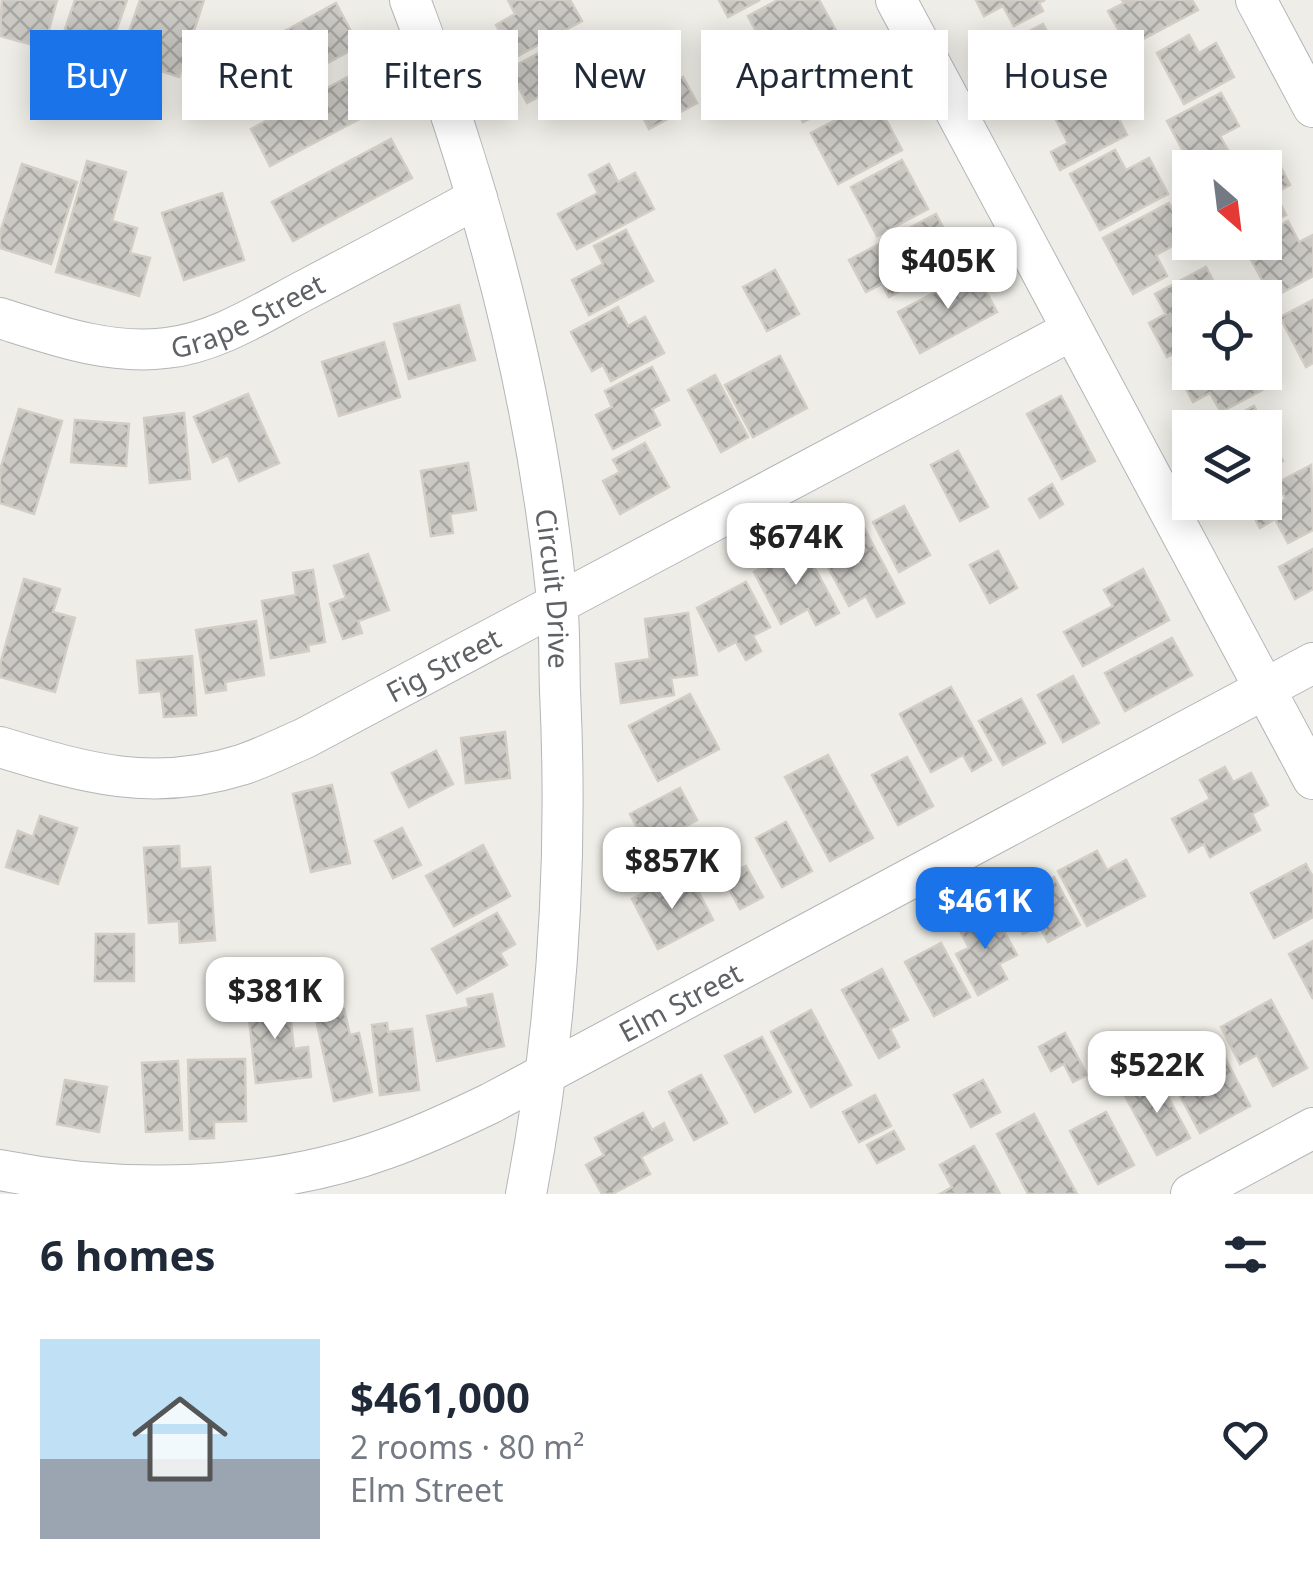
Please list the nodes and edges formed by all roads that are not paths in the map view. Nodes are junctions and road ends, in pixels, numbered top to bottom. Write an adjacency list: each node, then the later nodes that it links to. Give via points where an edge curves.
1 (410, 0): 5 (street, Circuit Drive)
2 (896, 0): 7 (street)
3 (1256, 0): 4 (street)
4 (1313, 108)
5 (477, 198): 6 (street, Grape Street, via 205,339 167,348 86,345); 8 (street, Circuit Drive, via 521,373)
6 (0, 318)
7 (1072, 330): 8 (street, Fig Street); 10 (street)
8 (557, 604): 11 (street, Fig Street, via 305,738 240,765 180,778 127,779); 13 (street, Circuit Drive, via 564,776 556,995)
9 (1313, 663): 10 (street, Elm Street)
10 (1266, 688): 12 (street); 13 (street, Elm Street)
11 (0, 747)
12 (1313, 779)
13 (546, 1074): 15 (street, Elm Street, via 383,1150 270,1177 107,1186); 16 (street, Circuit Drive)
14 (1313, 1128): 17 (street)
15 (0, 1170)
16 (526, 1194)
17 (1191, 1194)

